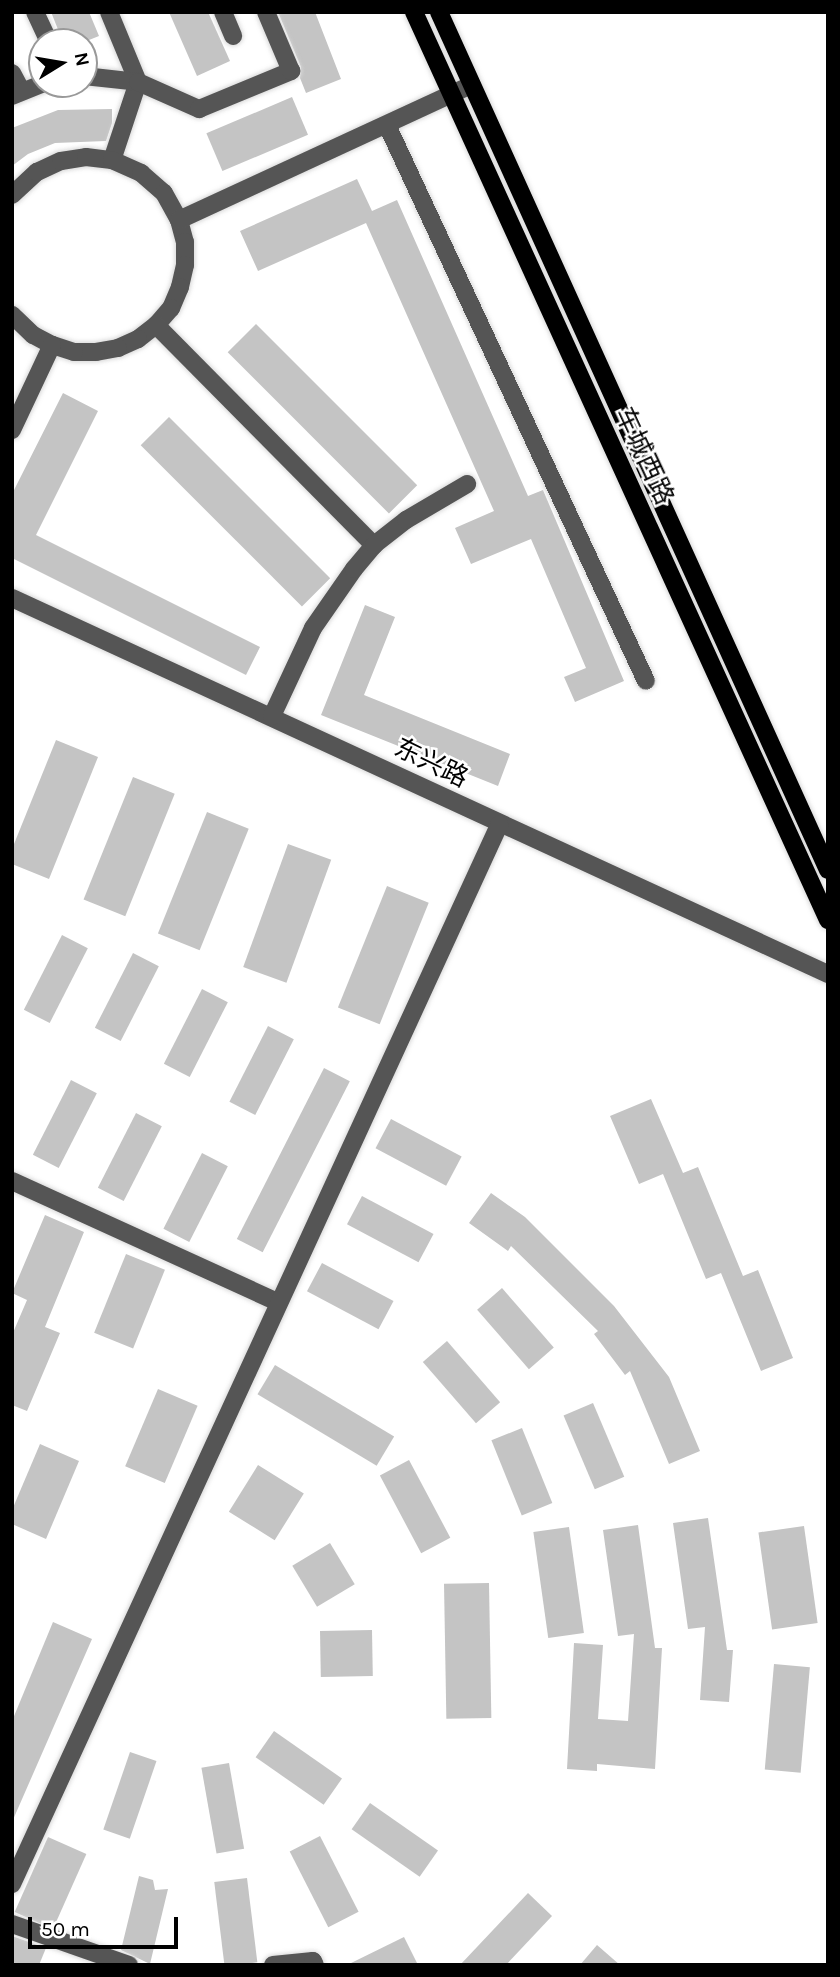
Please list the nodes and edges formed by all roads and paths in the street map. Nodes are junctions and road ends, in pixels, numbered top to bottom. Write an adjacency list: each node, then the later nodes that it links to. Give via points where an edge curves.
1 (35, 12): 7 (street)
2 (109, 12): 11 (street)
3 (223, 12): 8 (street)
4 (266, 12): 11 (street, via 291,71 199,109)
5 (414, 12): 14 (main road, 车城西路)
6 (439, 12): 12 (main road, 车城西路)
7 (42, 28)
8 (233, 36)
9 (12, 73): 13 (street)
10 (98, 76): 11 (street)
11 (138, 82): 16 (street)
12 (471, 86): 14 (street); 29 (main road, 车城西路)
13 (17, 93)
14 (450, 95): 15 (street); 30 (main road, 车城西路)
15 (387, 125): 18 (street); 26 (street)
16 (112, 160): 17 (street, via 86,157 61,161 37,172); 18 (street, via 141,173)
17 (12, 195)
18 (179, 220): 20 (street, via 185,265 171,307)
19 (12, 315): 21 (street)
20 (156, 325): 21 (street, via 138,339 107,350 74,352); 24 (street)
21 (52, 345): 22 (street)
22 (12, 430)
23 (467, 484): 24 (street)
24 (374, 545): 27 (street, via 313,628)
25 (12, 597): 27 (street, 东兴路)
26 (646, 681)
27 (272, 716): 28 (street, 东兴路)
28 (499, 825): 31 (street, 东兴路); 33 (street)
29 (828, 870)
30 (828, 920)
31 (828, 974)
32 (12, 1181): 33 (street)
33 (278, 1302): 34 (street)
34 (12, 1884)
35 (12, 1924): 36 (street)
36 (129, 1965)
37 (273, 1965): 38 (street, via 313,1961)
38 (315, 1965)

